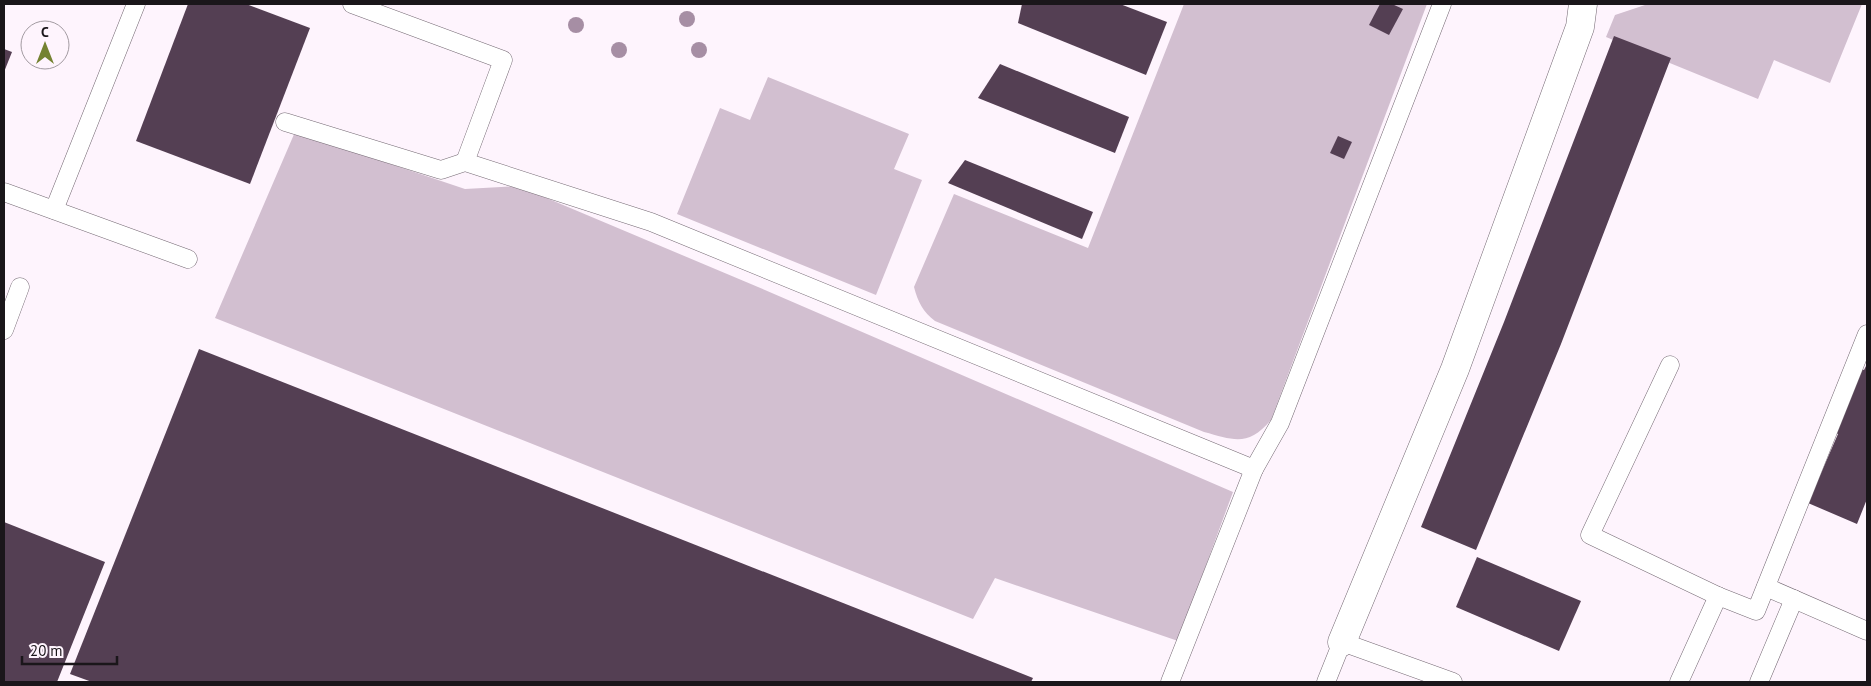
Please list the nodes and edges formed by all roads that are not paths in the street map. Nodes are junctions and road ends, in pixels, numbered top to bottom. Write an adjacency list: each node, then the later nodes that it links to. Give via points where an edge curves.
1 (136, 4): 9 (lane)
2 (352, 4): 7 (lane, via 503,60)
3 (1442, 4): 15 (lane, via 1280,423)
4 (1601, 4): 5 (street)
5 (1581, 15): 20 (street, via 1455,369)
6 (285, 122): 7 (lane, via 441,170)
7 (465, 162): 15 (lane, via 651,222)
8 (4, 192): 9 (lane)
9 (54, 210): 10 (lane)
10 (188, 259)
11 (20, 287): 12 (lane)
12 (4, 330)
13 (1867, 334): 16 (lane)
14 (1670, 364): 17 (lane, via 1590,535)
15 (1254, 469): 21 (lane)
16 (1766, 587): 17 (lane, via 1756,611); 18 (lane)
17 (1718, 596): 24 (lane)
18 (1794, 599): 19 (lane); 25 (lane)
19 (1867, 631)
20 (1342, 642): 22 (lane); 23 (lane)
21 (1170, 682)
22 (1326, 682)
23 (1453, 682)
24 (1680, 682)
25 (1760, 682)

